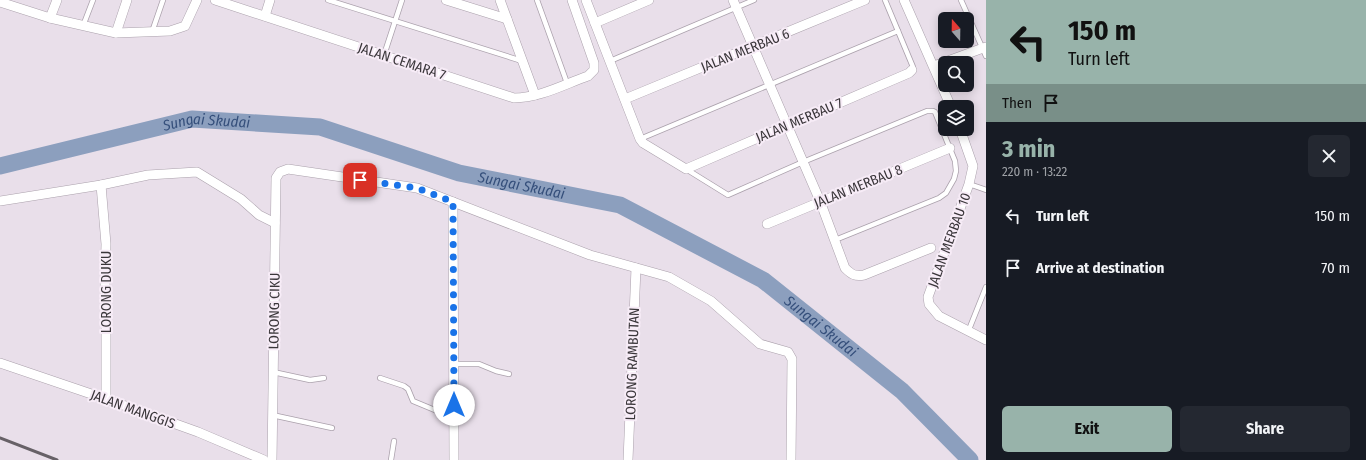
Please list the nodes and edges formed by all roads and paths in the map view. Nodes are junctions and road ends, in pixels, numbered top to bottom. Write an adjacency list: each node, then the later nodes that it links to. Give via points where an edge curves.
1 (57, 0): 25 (street)
2 (93, 0): 29 (lane)
3 (127, 0): 32 (street)
4 (163, 0): 31 (lane)
5 (197, 0): 31 (street, via 185,26 170,31)
6 (215, 0): 22 (street, JALAN CEMARA 7)
7 (270, 0): 24 (street)
8 (328, 0): 27 (lane)
9 (402, 0): 27 (lane)
10 (446, 0): 26 (street)
11 (500, 0): 26 (street)
12 (537, 0): 40 (lane)
13 (572, 0): 40 (street, JALAN CEMARA 7, via 594,63 594,70 588,76)
14 (586, 0): 28 (street)
15 (649, 0): 28 (street)
16 (754, 0): 23 (lane)
17 (865, 0): 33 (street, JALAN MERBAU 6)
18 (885, 0): 30 (lane)
19 (904, 0): 38 (street)
20 (961, 0): 34 (lane)
21 (0, 2): 25 (street)
22 (233, 3): 24 (street, JALAN CEMARA 7)
23 (734, 4): 33 (street); 37 (lane)
24 (265, 16): 35 (street, JALAN CEMARA 7)
25 (50, 18): 29 (street)
26 (507, 19): 36 (street)
27 (394, 22): 35 (lane); 36 (lane)
28 (595, 22): 37 (street)
29 (83, 26): 32 (street)
30 (898, 31): 39 (lane); 41 (lane)
31 (152, 32): 32 (street)
32 (116, 33)
33 (753, 47): 41 (street); 43 (street, JALAN MERBAU 6)
34 (985, 51): 38 (street)
35 (384, 55): 42 (street, JALAN CEMARA 7, via 514,98)
36 (522, 61): 42 (street)
37 (610, 61): 43 (street)
38 (934, 66): 44 (street)
39 (912, 70): 45 (street, JALAN MERBAU 7)
40 (567, 83): 42 (street, JALAN CEMARA 7)
41 (769, 85): 45 (street); 47 (lane)
42 (535, 96)
43 (625, 99): 47 (street)
44 (948, 100)
45 (788, 125): 49 (street); 50 (street, JALAN MERBAU 7)
46 (962, 136): 51 (street, JALAN MERBAU 10, via 973,166)
47 (640, 139): 50 (street)
48 (950, 148): 49 (lane, via 936,115 930,110); 55 (street, JALAN MERBAU 8); 59 (lane, via 956,171 946,193)
49 (803, 162): 50 (lane, via 728,195); 55 (street)
50 (686, 169)
51 (969, 184): 53 (lane); 63 (street, JALAN MERBAU 10, via 928,297 929,304 939,316)
52 (101, 185): 54 (street); 57 (street, via 148,175 197,172 241,199 258,215); 71 (street, LORONG DUKU, via 106,244)
53 (986, 190)
54 (0, 201)
55 (820, 201): 58 (street, JALAN MERBAU 8); 59 (street)
56 (453, 202): 57 (street, LORONG CIKU, via 417,188 288,169 280,172 276,178); 61 (street, via 590,254); 66 (street)
57 (275, 223): 67 (street, LORONG CIKU)
58 (767, 224)
59 (835, 240): 60 (street, via 845,268 858,276 864,276)
60 (931, 248)
61 (636, 268): 80 (street, LORONG RAMBUTAN); 81 (street, via 669,277 711,301 760,344 788,352 792,359)
62 (986, 287): 63 (lane)
63 (968, 332): 64 (street)
64 (986, 340)
65 (0, 363): 71 (street, JALAN MANGGIS)
66 (454, 364): 68 (lane, via 476,363 496,372); 73 (street)
67 (273, 372): 69 (lane, via 310,380); 72 (street, LORONG CIKU)
68 (509, 374)
69 (324, 378)
70 (380, 378): 73 (lane, via 404,386 413,401)
71 (106, 399): 76 (street, JALAN MANGGIS, via 198,432)
72 (272, 414): 74 (lane); 77 (street, LORONG CIKU)
73 (454, 418): 79 (street)
74 (332, 428)
75 (394, 441): 78 (lane)
76 (264, 460)
77 (272, 460)
78 (391, 460)
79 (454, 460)
80 (628, 460)
81 (791, 460)

